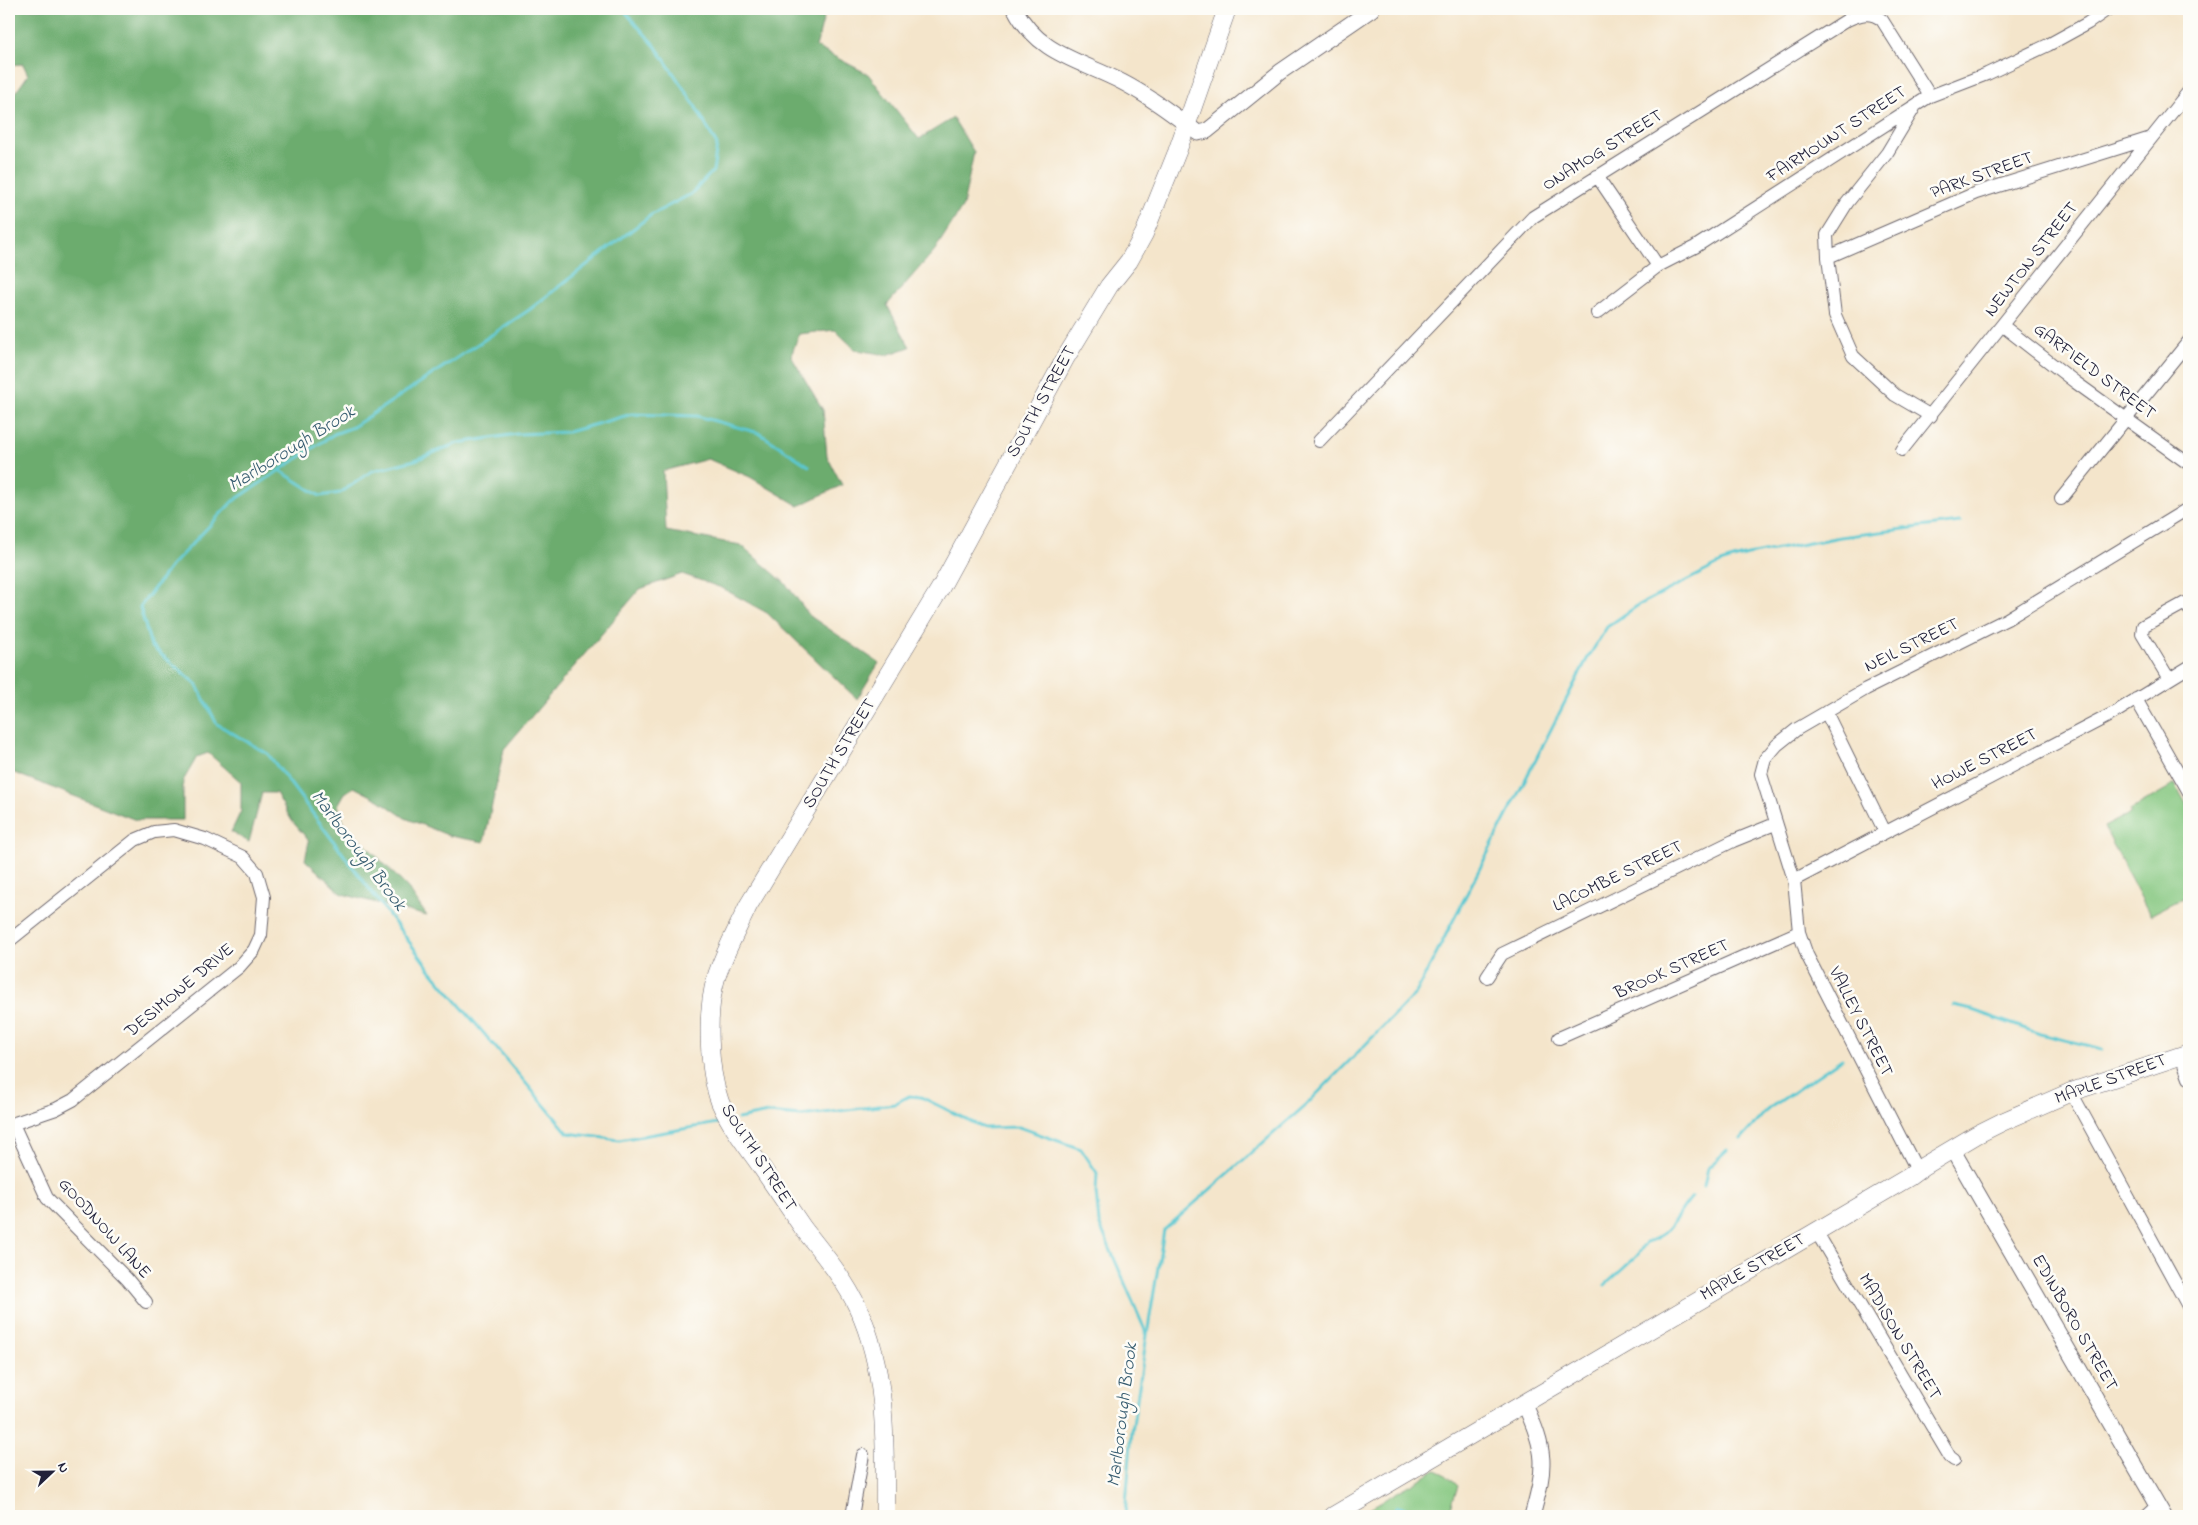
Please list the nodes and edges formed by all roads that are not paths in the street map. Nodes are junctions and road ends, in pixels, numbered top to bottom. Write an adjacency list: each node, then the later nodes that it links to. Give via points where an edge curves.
1 (1015, 9): 8 (street, via 1030,33 1049,49 1124,83)
2 (1227, 9): 8 (main road, SOUTH STREET)
3 (1372, 9): 8 (street, via 1280,72 1207,131 1198,133)
4 (2108, 9): 6 (street, FAIRMOUNT STREET, via 2048,45)
5 (2189, 91): 9 (street, NEWTON STREET)
6 (1930, 96): 7 (street, FAIRMOUNT STREET); 10 (street, ONAMOG STREET, via 1888,28 1874,14 1861,14 1831,29)
7 (1915, 106): 11 (street, via 1887,153 1828,234); 12 (street, FAIRMOUNT STREET, via 1695,248)
8 (1186, 124): 50 (main road, SOUTH STREET, via 1155,207 1129,261 1109,286 1066,357 941,587 748,906 724,955 716,980 711,1015 711,1051 721,1103 745,1143 841,1277 870,1339 881,1393)
9 (2151, 138): 11 (street, PARK STREET, via 1976,193); 14 (street, NEWTON STREET)
10 (1597, 176): 12 (street); 18 (street, ONAMOG STREET, via 1533,217)
11 (1828, 257): 16 (street, via 1835,315 1853,356 1896,394)
12 (1658, 266): 13 (street, FAIRMOUNT STREET)
13 (1597, 313)
14 (2003, 326): 16 (street, NEWTON STREET); 17 (street, GARFIELD STREET)
15 (2189, 341): 17 (street)
16 (1931, 416): 19 (street, NEWTON STREET)
17 (2126, 419): 20 (street, GARFIELD STREET); 21 (street)
18 (1319, 441)
19 (1902, 450)
20 (2189, 464)
21 (2062, 499)
22 (2189, 508): 27 (street, NEIL STREET, via 2007,619)
23 (2187, 606): 25 (street, via 2144,626 2142,634)
24 (2189, 667): 25 (street, HOWE STREET)
25 (2169, 679): 26 (street, HOWE STREET)
26 (2136, 699): 28 (street); 30 (street, HOWE STREET)
27 (1826, 712): 29 (street, NEIL STREET, via 1777,744 1765,759 1760,774); 30 (street)
28 (2189, 790)
29 (1775, 824): 31 (street, NEIL STREET); 34 (street, LACOMBE STREET, via 1725,845 1502,954)
30 (1885, 832): 31 (street, HOWE STREET)
31 (1794, 880): 32 (street, VALLEY STREET)
32 (1799, 932): 35 (street, BROOK STREET); 41 (street, VALLEY STREET, via 1841,1025)
33 (9, 941): 39 (street, DESIMONE DRIVE, via 135,840 160,831 189,834 243,857 257,873 264,897 260,940 245,961 73,1100)
34 (1487, 977)
35 (1559, 1038)
36 (2185, 1054): 37 (street); 38 (main road, MAPLE STREET)
37 (2189, 1078)
38 (2072, 1092): 40 (main road, MAPLE STREET); 44 (street)
39 (11, 1125): 43 (street, GOODNOW LANE, via 47,1198)
40 (1952, 1149): 41 (main road, MAPLE STREET); 48 (street, EDINBORO STREET)
41 (1918, 1172): 42 (main road, MAPLE STREET)
42 (1816, 1231): 45 (main road, MAPLE STREET); 47 (street, MADISON STREET)
43 (146, 1302)
44 (2189, 1308)
45 (1524, 1404): 51 (main road, MAPLE STREET); 52 (street, via 1544,1460)
46 (863, 1455): 49 (street)
47 (1954, 1460)
48 (2156, 1513)
49 (852, 1516)
50 (886, 1516)
51 (1333, 1516)
52 (1532, 1516)

